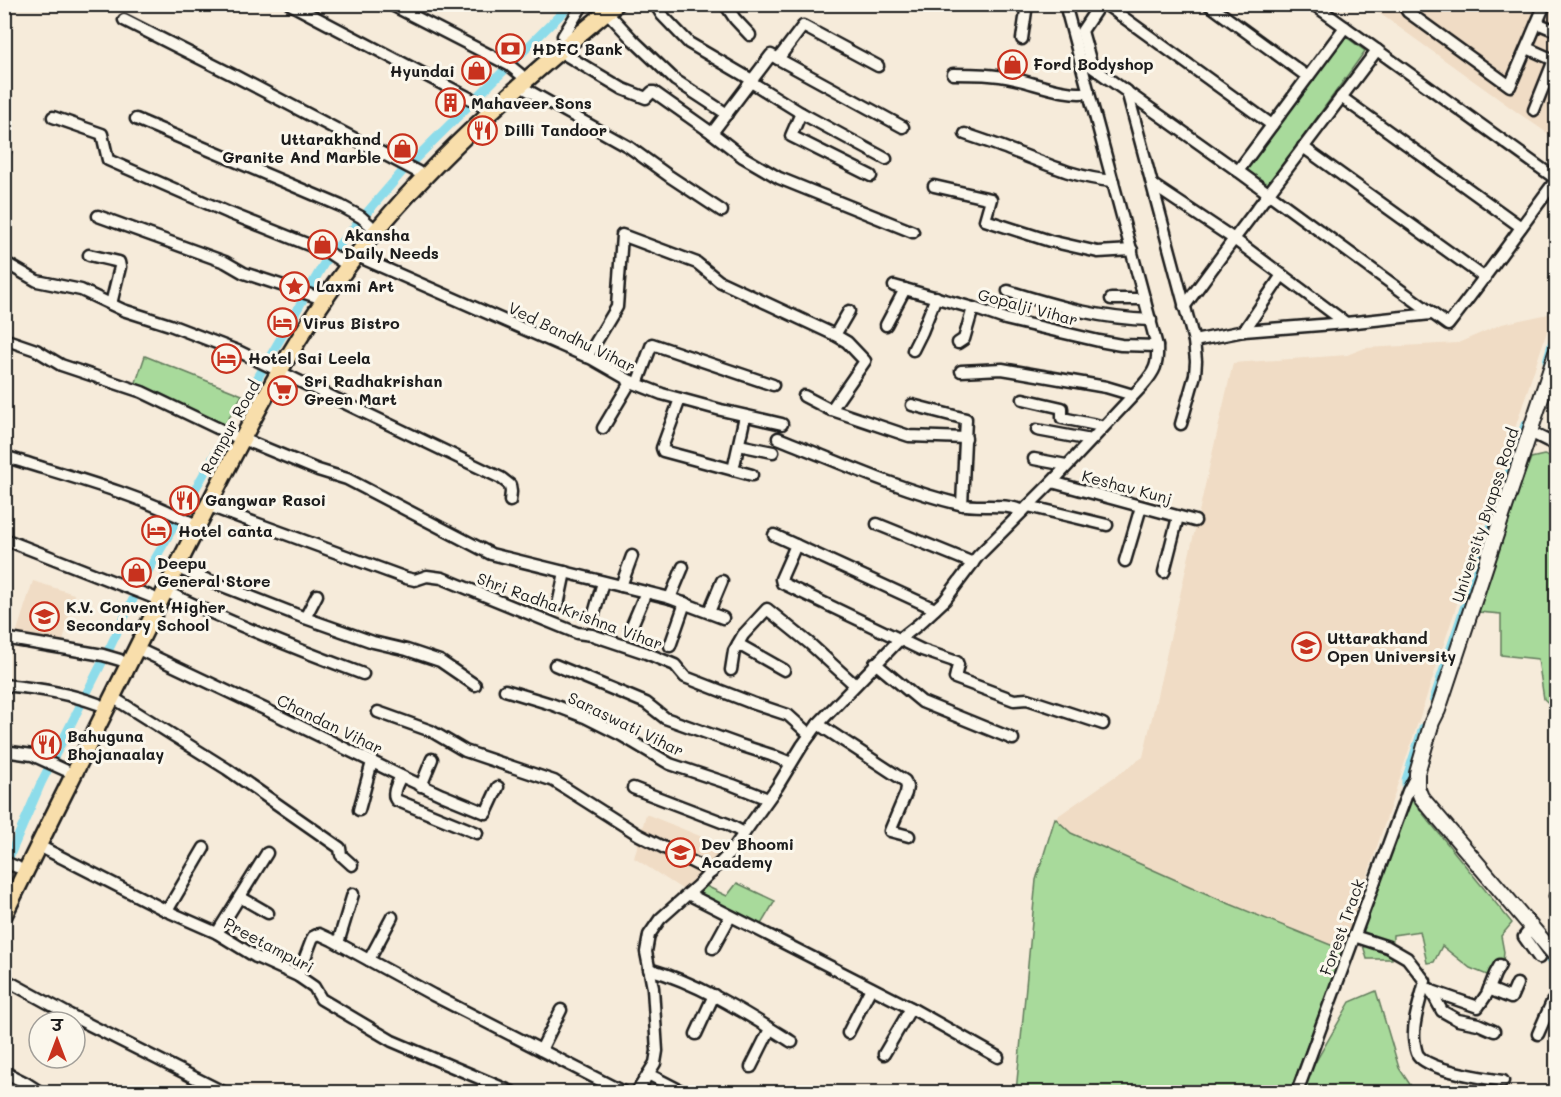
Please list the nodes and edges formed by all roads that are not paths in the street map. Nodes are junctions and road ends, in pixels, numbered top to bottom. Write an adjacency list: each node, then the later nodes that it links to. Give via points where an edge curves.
1 (290, 4): 33 (street)
2 (390, 4): 26 (street)
3 (583, 4): 20 (street)
4 (655, 4): 29 (street, via 689,43)
5 (725, 4): 18 (street)
6 (1027, 4): 19 (street)
7 (1065, 4): 30 (street)
8 (1103, 4): 31 (street, via 1082,31 1092,67); 39 (street)
9 (1208, 4): 28 (street)
10 (1313, 4): 16 (street)
11 (1408, 4): 21 (street, via 1408,12 1508,85 1512,84)
12 (1545, 4): 15 (street)
13 (608, 7): 20 (main road, Rampur Road); 36 (street, via 633,40 675,80)
14 (124, 20): 45 (street)
15 (1538, 23): 17 (street); 21 (street)
16 (1345, 27): 22 (street); 28 (street)
17 (1557, 32)
18 (750, 35)
19 (1022, 39)
20 (561, 44): 26 (main road, Rampur Road); 41 (street, via 623,89 646,98 654,92)
21 (1527, 48): 24 (street)
22 (1377, 50): 32 (street); 48 (street)
23 (778, 58): 25 (street, via 803,26); 29 (street, via 769,57); 40 (street)
24 (1555, 60): 34 (street)
25 (878, 66)
26 (515, 73): 33 (main road); 53 (street); 61 (main road, Rampur Road)
27 (953, 74): 30 (street, via 988,74 1072,93)
28 (1308, 77): 39 (street)
29 (751, 81): 35 (street); 36 (street)
30 (1089, 92): 49 (street)
31 (1127, 92): 46 (street); 50 (street)
32 (1341, 97): 43 (street); 56 (street)
33 (478, 103): 45 (main road)
34 (1534, 111)
35 (801, 113): 44 (street); 47 (street, via 791,136)
36 (727, 114): 41 (street)
37 (53, 117): 62 (street, via 102,135 109,160)
38 (136, 119): 55 (street, via 341,206)
39 (1272, 125): 46 (street)
40 (903, 127)
41 (712, 133): 57 (street, via 779,178)
42 (965, 134): 49 (street, via 1064,171)
43 (1303, 147): 52 (street); 65 (street)
44 (886, 159)
45 (411, 169): 55 (main road)
46 (1238, 171): 52 (street)
47 (871, 176)
48 (1557, 179): 56 (street)
49 (1113, 181): 59 (street)
50 (1153, 185): 58 (street); 74 (street)
51 (934, 186): 59 (street, via 991,199 985,220 996,224 1098,252)
52 (1269, 193): 58 (street); 77 (street)
53 (722, 211)
54 (98, 216): 69 (street, via 225,262 244,273)
55 (365, 221): 62 (main road)
56 (1521, 227): 65 (street)
57 (913, 232)
58 (1234, 239): 64 (street); 74 (street)
59 (1132, 250): 72 (street)
60 (89, 255): 73 (street, via 118,262)
61 (357, 256): 89 (street, Ved Bandhu Vihar); 90 (main road, Rampur Road)
62 (334, 257): 69 (main road)
63 (4, 262): 73 (street, via 37,281 81,290)
64 (1282, 275): 79 (street); 81 (street)
65 (1485, 278): 77 (street, via 1448,326)
66 (894, 286): 67 (street, Gopalji Vihar)
67 (905, 289): 70 (street, Gopalji Vihar); 80 (street)
68 (1008, 291): 78 (street, via 1056,306)
69 (310, 294): 90 (main road, via 289,340)
70 (936, 297): 75 (street, Gopalji Vihar); 87 (street)
71 (1111, 299): 72 (street)
72 (1145, 299): 78 (street)
73 (111, 304): 90 (street)
74 (1184, 307): 84 (street)
75 (973, 308): 85 (street, via 964,339); 86 (street, Gopalji Vihar, via 1099,341)
76 (849, 311): 82 (street)
77 (1431, 314): 79 (street)
78 (1150, 320): 86 (street)
79 (1346, 323): 81 (street)
80 (886, 325)
81 (1244, 331): 84 (street)
82 (835, 335): 89 (street, via 719,281 697,263 622,235 617,307); 99 (street, via 865,361)
83 (4, 339): 107 (street, via 36,350 62,365 142,392)
84 (1194, 341): 102 (street, via 1195,375)
85 (958, 343)
86 (1157, 346): 94 (street, via 1154,371)
87 (913, 350)
88 (1557, 353): 106 (main road, University Byapss Road)
89 (587, 357): 92 (street, Ved Bandhu Vihar)
90 (271, 367): 107 (main road, Rampur Road); 120 (street, via 501,478 510,485)
91 (961, 371): 94 (street, via 1002,369)
92 (634, 383): 93 (street, via 652,344); 96 (street, Ved Bandhu Vihar); 104 (street)
93 (773, 386)
94 (1132, 395): 103 (street)
95 (804, 396): 99 (street)
96 (680, 399): 100 (street, Ved Bandhu Vihar); 117 (street, via 662,450)
97 (1023, 399): 103 (street, via 1062,408 1062,418)
98 (912, 405): 109 (street, via 966,419)
99 (831, 410): 109 (street, via 909,436)
100 (746, 416): 101 (street, Ved Bandhu Vihar); 111 (street)
101 (782, 424)
102 (1181, 424)
103 (1103, 427): 110 (street)
104 (603, 428)
105 (1037, 430): 110 (street)
106 (1530, 432): 112 (street); 183 (main road, University Byapss Road)
107 (239, 437): 122 (main road, Rampur Road); 126 (main road); 138 (street, via 347,479 491,554)
108 (778, 438): 121 (street, via 909,490)
109 (966, 438): 121 (street)
110 (1090, 440): 116 (street)
111 (739, 445): 113 (street); 117 (street)
112 (1557, 445)
113 (773, 452)
114 (4, 456): 126 (street)
115 (1034, 459): 116 (street)
116 (1066, 465): 119 (street)
117 (733, 470): 118 (street)
118 (752, 475)
119 (1052, 482): 123 (street, Keshav Kunj); 124 (street)
120 (510, 501)
121 (962, 505): 124 (street)
122 (208, 506): 137 (main road, Rampur Road); 175 (street, Shri Radha Krishna Vihar, via 406,578 442,578 577,633 646,653 675,666 685,676 788,715)
123 (1141, 507): 125 (street, Keshav Kunj); 134 (street)
124 (1026, 508): 129 (street); 135 (street)
125 (1178, 517): 127 (street, Keshav Kunj); 139 (street)
126 (183, 519): 144 (main road)
127 (1195, 521)
128 (877, 524): 135 (street)
129 (1107, 525)
130 (774, 535): 132 (street)
131 (4, 539): 144 (street)
132 (796, 545): 149 (street); 156 (street, via 782,583)
133 (632, 556): 142 (street)
134 (1125, 561)
135 (973, 563): 149 (street)
136 (683, 567): 146 (street)
137 (177, 568): 144 (main road, Rampur Road); 152 (street)
138 (565, 572): 141 (street); 148 (street)
139 (1164, 572)
140 (722, 581): 150 (street)
141 (603, 582): 142 (street); 151 (street)
142 (621, 586): 143 (street)
143 (646, 592): 146 (street); 154 (street)
144 (147, 593): 159 (main road, Rampur Road); 160 (main road); 165 (street)
145 (317, 595): 152 (street)
146 (670, 598): 147 (street)
147 (685, 603): 150 (street); 158 (street)
148 (558, 605)
149 (935, 609): 156 (street)
150 (709, 612): 153 (street)
151 (594, 614)
152 (305, 618): 168 (street, via 440,662)
153 (723, 618)
154 (630, 630)
155 (4, 638): 160 (street)
156 (900, 639): 161 (street); 174 (street, via 957,662 955,678 1014,700 1027,699)
157 (738, 644): 163 (street); 164 (street); 167 (street, via 770,604)
158 (669, 646)
159 (136, 648): 170 (main road, Rampur Road); 180 (street, Chandan Vihar)
160 (112, 657): 171 (main road)
161 (875, 663): 167 (street); 177 (street, via 922,702)
162 (555, 665): 181 (street, via 646,703 665,718)
163 (731, 670)
164 (784, 670)
165 (363, 674)
166 (4, 685): 171 (street, via 34,687)
167 (855, 685): 173 (street)
168 (476, 686)
169 (505, 690): 188 (street, Saraswati Vihar, via 585,717 670,764)
170 (112, 697): 176 (main road, Rampur Road); 197 (street, via 227,769 340,848)
171 (88, 700): 176 (main road)
172 (378, 712): 198 (street, via 431,731 465,751 554,781 639,835)
173 (818, 724): 175 (street); 192 (street, via 905,781 906,793 890,831)
174 (1103, 724)
175 (810, 735): 181 (street)
176 (86, 738): 182 (main road); 193 (main road, Rampur Road)
177 (1013, 739)
178 (4, 751): 182 (street, via 32,755)
179 (432, 759): 185 (street)
180 (372, 762): 184 (street, Chandan Vihar); 189 (street)
181 (791, 764): 188 (street)
182 (56, 766): 196 (main road)
183 (1417, 773): 208 (main road, via 1421,796 1500,887); 210 (street, Forest Track)
184 (400, 776): 185 (street, Chandan Vihar); 190 (street, via 396,800)
185 (421, 786): 186 (street, Chandan Vihar, via 486,813)
186 (498, 787)
187 (633, 788): 191 (street)
188 (768, 799): 191 (street)
189 (359, 810)
190 (477, 833)
191 (744, 833): 198 (street)
192 (909, 836)
193 (39, 846): 203 (street, Preetampuri); 205 (main road, Rampur Road)
194 (204, 849): 203 (street)
195 (267, 853): 202 (street)
196 (11, 865): 199 (main road)
197 (351, 865)
198 (712, 872): 201 (street)
199 (4, 893)
200 (354, 894): 211 (street)
201 (688, 894): 207 (street); 217 (street, via 660,919 649,935)
202 (240, 897): 204 (street); 209 (street)
203 (167, 911): 209 (street, Preetampuri)
204 (268, 913)
205 (4, 915)
206 (392, 917): 215 (street)
207 (730, 917): 212 (street); 222 (street)
208 (1529, 931): 213 (main road); 214 (street, via 1524,937)
209 (217, 933): 218 (street, Preetampuri)
210 (1354, 936): 220 (street, via 1407,958); 249 (street, Forest Track)
211 (338, 943): 215 (street); 218 (street, via 315,935)
212 (713, 948)
213 (1557, 956)
214 (1539, 958)
215 (369, 960): 236 (street)
216 (1500, 965): 223 (street)
217 (649, 969): 225 (street); 241 (street, via 657,1051)
218 (298, 976): 245 (street, Preetampuri, via 314,987 321,999 392,1041)
219 (4, 979): 244 (street)
220 (1425, 981): 224 (street); 242 (street, via 1415,1021 1418,1056 1448,1070)
221 (1517, 984): 223 (street, via 1511,998)
222 (871, 988): 227 (street); 232 (street)
223 (1489, 988): 224 (street, via 1478,1008)
224 (1432, 992): 231 (street, via 1442,1011)
225 (714, 995): 230 (street); 233 (street)
226 (1557, 999): 229 (street, via 1552,1002)
227 (911, 1008): 237 (street); 238 (street)
228 (561, 1010): 236 (street)
229 (1551, 1016): 234 (street)
230 (770, 1029): 235 (street); 239 (street)
231 (1494, 1031)
232 (848, 1033)
233 (696, 1034)
234 (1538, 1034)
235 (792, 1042)
236 (541, 1050): 246 (street)
237 (884, 1054)
238 (998, 1057)
239 (751, 1067)
240 (4, 1072): 243 (street)
241 (648, 1074): 247 (street); 248 (street)
242 (1503, 1081)
243 (40, 1092)
244 (223, 1092)
245 (512, 1092)
246 (623, 1092)
247 (638, 1092)
248 (683, 1092)
249 (1297, 1092)

